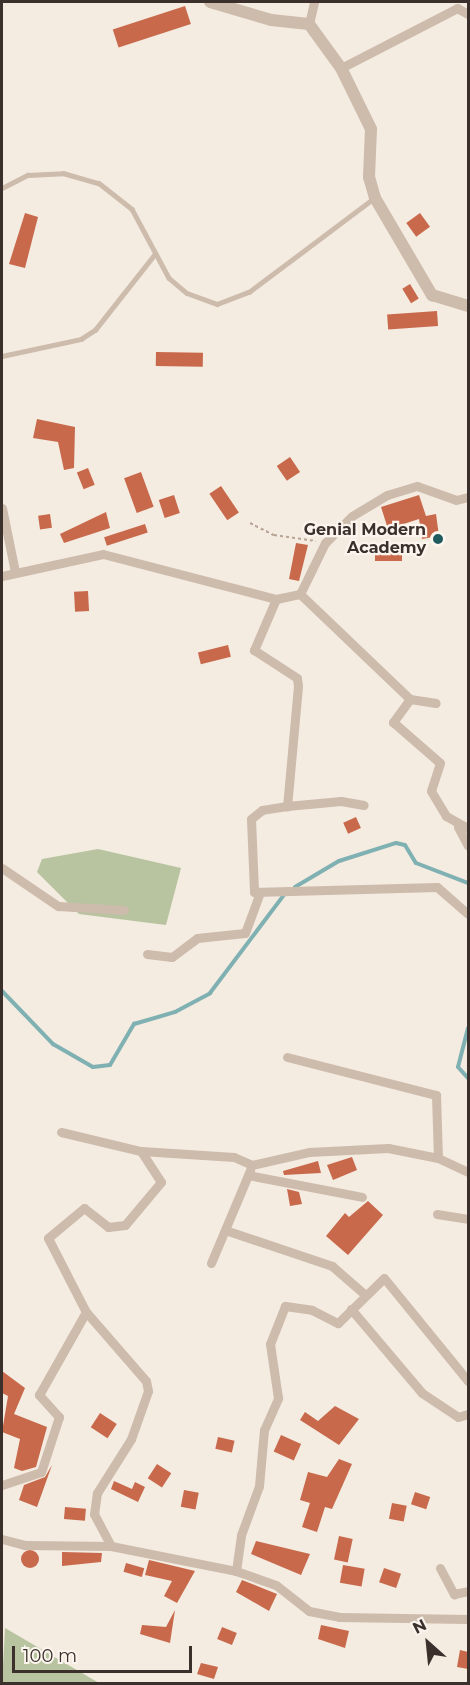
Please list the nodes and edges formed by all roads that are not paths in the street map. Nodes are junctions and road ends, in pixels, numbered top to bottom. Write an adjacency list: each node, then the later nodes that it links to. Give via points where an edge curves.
1 (210, 2): 4 (street, via 271,20)
2 (314, 2): 4 (street)
3 (468, 14): 5 (street, via 458,8)
4 (309, 24): 5 (street)
5 (341, 68): 7 (street, via 372,129 369,177)
6 (2, 188): 7 (lane, via 28,175 63,172 99,183 132,209 169,278 188,293 217,304 249,292)
7 (375, 198): 9 (street, via 432,295)
8 (154, 255): 10 (lane, via 95,330 81,339)
9 (468, 306)
10 (2, 356)
11 (468, 497): 15 (street, via 456,500 417,486 387,495 352,516 325,543)
12 (2, 508): 13 (street)
13 (15, 572): 14 (street); 16 (street, via 103,554)
14 (2, 576)
15 (300, 594): 16 (street); 17 (street)
16 (276, 599): 19 (street, via 254,650 297,678)
17 (410, 699): 18 (street); 21 (street, via 393,722 440,763 429,786)
18 (436, 703)
19 (287, 806): 20 (street, via 341,801); 25 (street, via 262,810 251,819 251,885)
20 (364, 806)
21 (458, 826): 22 (street); 23 (street)
22 (468, 828)
23 (468, 846)
24 (2, 868): 26 (street, via 58,906)
25 (259, 895): 27 (street, via 303,890 437,887); 28 (street, via 245,933 197,938 172,957)
26 (124, 910)
27 (468, 914)
28 (147, 954)
29 (287, 1057): 32 (street, via 436,1095)
30 (61, 1132): 31 (street)
31 (141, 1151): 33 (street, via 234,1157); 43 (street, via 161,1182 125,1225 108,1227 84,1208 48,1238)
32 (438, 1158): 33 (street, via 388,1148 345,1148); 34 (street)
33 (252, 1165): 35 (street)
34 (468, 1172)
35 (248, 1175): 36 (street); 39 (street)
36 (362, 1197)
37 (437, 1214): 38 (street)
38 (468, 1219)
39 (228, 1231): 40 (street); 41 (street, via 332,1266)
40 (211, 1263)
41 (363, 1293): 42 (street); 44 (street, via 378,1280 387,1281)
42 (351, 1309): 45 (street, via 422,1393 458,1417); 50 (street, via 338,1323 312,1310 285,1306 277,1319 270,1344 280,1388 264,1430 259,1486 241,1535)
43 (86, 1312): 46 (street, via 39,1395 59,1417 41,1472); 48 (street, via 140,1370 148,1391 131,1439 97,1493 94,1514)
44 (468, 1381)
45 (468, 1414)
46 (2, 1485)
47 (2, 1539): 48 (street, via 25,1545)
48 (111, 1546): 50 (street)
49 (440, 1568): 51 (street, via 454,1594)
50 (236, 1571): 52 (street, via 276,1584 309,1611)
51 (468, 1590)
52 (468, 1619)

